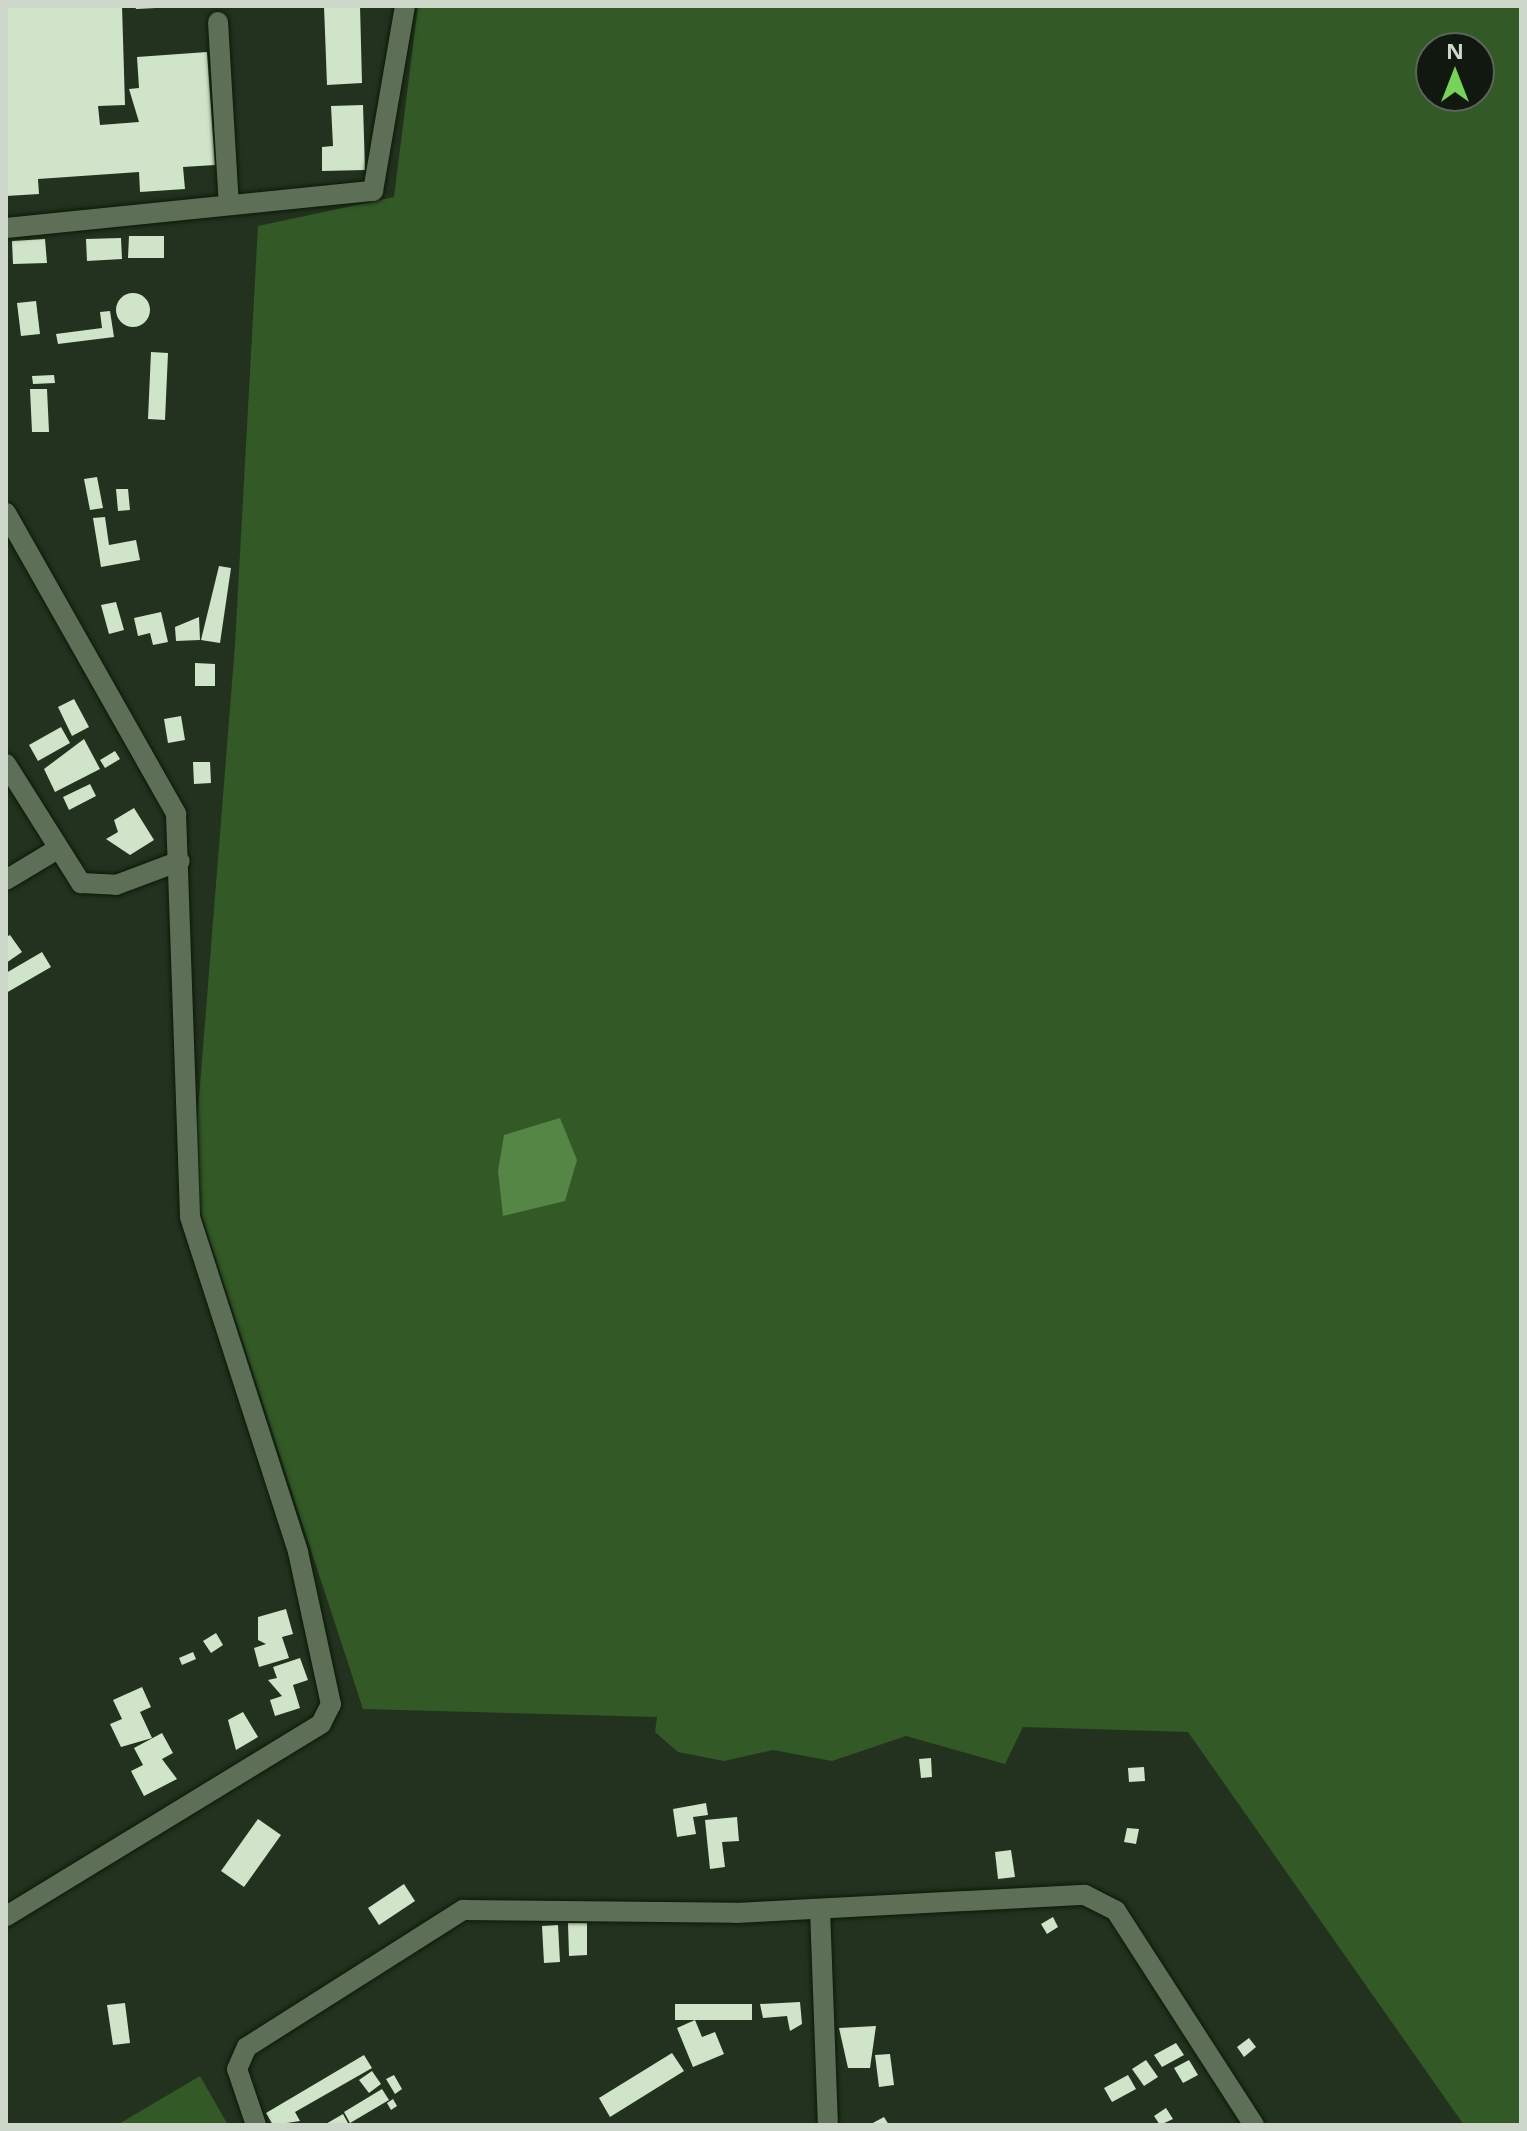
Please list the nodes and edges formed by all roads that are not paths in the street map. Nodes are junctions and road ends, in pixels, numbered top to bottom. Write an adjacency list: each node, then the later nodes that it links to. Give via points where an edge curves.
1 (405, 6): 3 (street, via 373,191)
2 (218, 22): 3 (street)
3 (229, 205): 4 (street)
4 (6, 228)
5 (6, 513): 8 (street, via 176,814)
6 (6, 764): 7 (street)
7 (54, 851): 8 (street, via 81,883 97,889); 9 (street)
8 (180, 861): 11 (street, via 190,1217 298,1552 331,1704 321,1724)
9 (6, 880)
10 (820, 1909): 12 (street, via 463,1910 247,2047 237,2069); 13 (street); 14 (street, via 1085,1895 1107,1902)
11 (6, 1916)
12 (256, 2125)
13 (828, 2125)
14 (1254, 2125)

